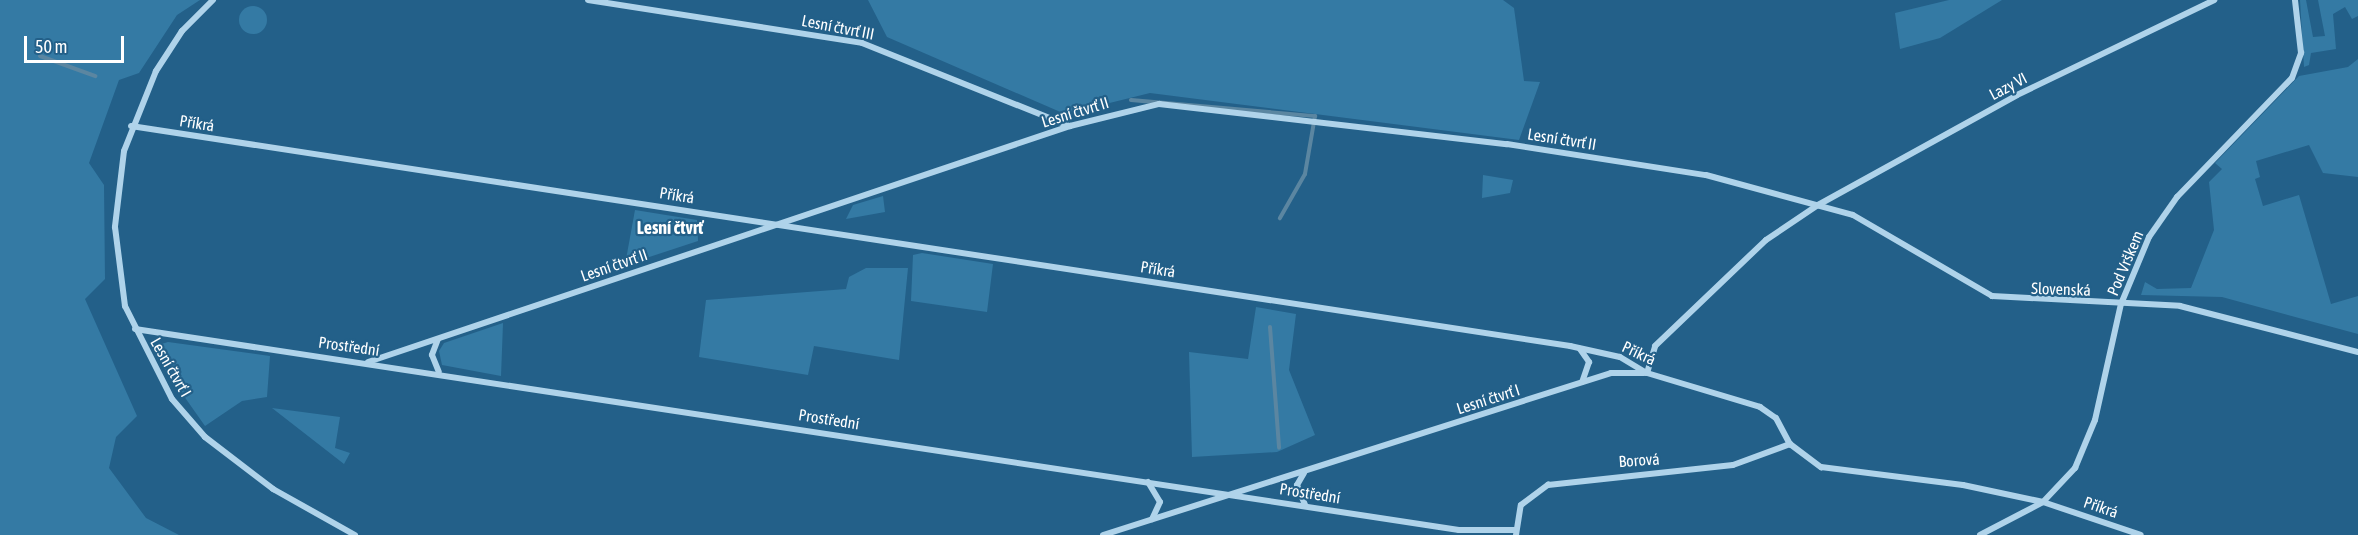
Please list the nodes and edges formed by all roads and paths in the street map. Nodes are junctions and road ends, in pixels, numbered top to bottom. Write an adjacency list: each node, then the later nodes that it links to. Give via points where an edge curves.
1 (213, 0): 5 (street, via 172,44)
2 (588, 0): 6 (street, Lesní čtvrť III, via 862,43)
3 (2214, 0): 7 (street, Lazy VI, via 2017,95)
4 (2295, 0): 9 (street, Pod Vrškem, via 2301,53 2292,78 2177,197 2149,237)
5 (131, 126): 8 (street, Příkrá); 10 (street, Lesní čtvrť I, via 118,176 115,227 120,281)
6 (1070, 126): 7 (street, Lesní čtvrť II, via 1159,104 1516,146 1706,175); 8 (street, Lesní čtvrť II)
7 (1818, 205): 9 (street, Slovenská, via 1876,227 1992,296); 16 (street, via 1766,240 1655,346)
8 (783, 224): 11 (street, Lesní čtvrť II); 12 (street, Příkrá)
9 (2121, 304): 13 (street, Slovenská, via 2205,310); 22 (street, Pod Vrškem, via 2086,447 2067,479)
10 (135, 329): 14 (street, Prostřední); 26 (street, Lesní čtvrť I, via 172,399 205,437 273,489)
11 (438, 339): 14 (street, Lesní čtvrť II); 15 (street, via 432,355)
12 (1580, 348): 16 (street, Příkrá, via 1620,357); 17 (street, via 1589,370)
13 (2358, 352)
14 (368, 362): 15 (street, Prostřední)
15 (440, 372): 20 (street, Prostřední)
16 (1647, 373): 17 (street, Lesní čtvrť I, via 1620,372); 18 (street, Příkrá, via 1760,407 1776,418)
17 (1581, 383): 19 (street, Lesní čtvrť I)
18 (1790, 444): 22 (street, Příkrá, via 1826,469 1945,482); 25 (street, Borová, via 1733,465 1548,485 1521,505)
19 (1305, 473): 21 (street, Lesní čtvrť I); 23 (street, via 1297,489)
20 (1147, 482): 21 (street, Prostřední); 24 (street, via 1160,502)
21 (1235, 495): 23 (street, Prostřední); 24 (street, Lesní čtvrť I)
22 (2043, 502): 28 (street, Pod Vrškem); 29 (street, Příkrá)
23 (1305, 506): 25 (street, Prostřední, via 1459,530)
24 (1148, 521): 27 (street, Lesní čtvrť I)
25 (1516, 533)
26 (355, 535)
27 (1103, 535)
28 (1980, 535)
29 (2141, 535)

